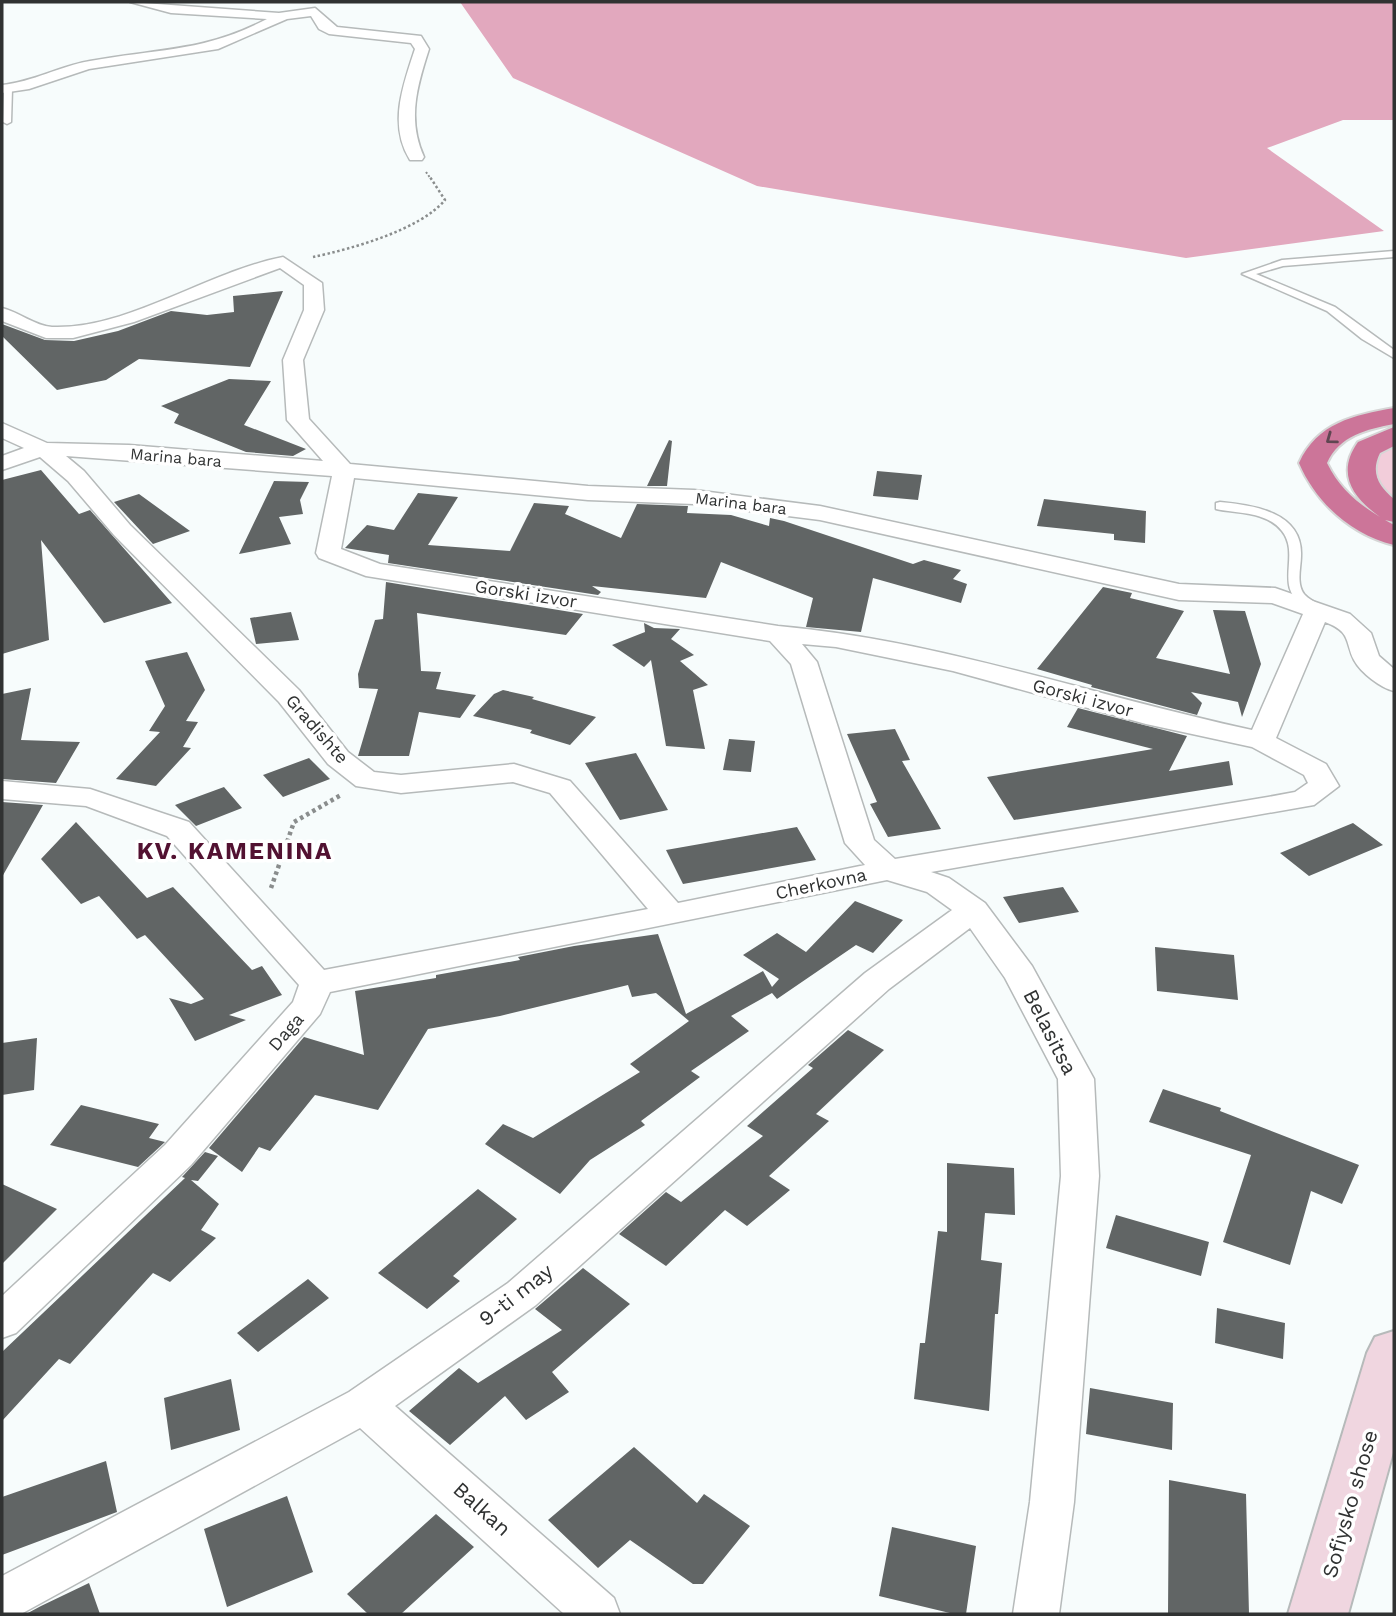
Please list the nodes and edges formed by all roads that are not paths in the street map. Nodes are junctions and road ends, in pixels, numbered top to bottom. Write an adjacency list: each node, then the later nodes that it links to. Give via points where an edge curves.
1 (136, 2): 2 (street)
2 (279, 18): 3 (street, via 230,42 187,53 89,65); 5 (street, via 293,12 315,12 324,26 334,31 416,39 422,49 410,83 404,124)
3 (5, 89): 4 (lane)
4 (7, 122)
5 (416, 157)
6 (1394, 254): 8 (lane, via 1282,263 1247,274 1331,309)
7 (2, 314): 14 (street, via 48,333 69,333 283,262 313,283 314,310 293,360 298,421)
8 (1394, 355)
9 (1394, 416): 17 (highway, one-way to 17, via 1336,434 1323,443 1313,463 1328,490 1345,506)
10 (2, 430): 12 (street, Gradishte)
11 (1394, 435): 16 (highway, via 1368,448 1359,471 1371,495)
12 (43, 449): 13 (street); 14 (street, Marina bara); 26 (street, Gradishte, via 76,476 122,530 289,696 338,758 366,780 401,784 514,773 560,787)
13 (2, 463)
14 (344, 471): 18 (street, Marina bara, via 588,493 694,497 820,513 1179,592 1275,596); 19 (street, Gorski izvor, via 328,553 375,571)
15 (1220, 506): 18 (lane, via 1255,510 1280,522 1295,548 1293,580 1299,597)
16 (1394, 513)
17 (1394, 536)
18 (1318, 609): 20 (street, Marina bara, via 1358,633 1366,658); 21 (street)
19 (778, 634): 21 (street, Gorski izvor, via 836,639 957,664); 24 (street, Belasitsa, via 804,662 860,843)
20 (1394, 683)
21 (1261, 741): 22 (street, Gorski izvor, via 1316,770)
22 (1324, 786): 24 (street, Cherkovna, via 1304,799 1280,804)
23 (2, 790): 27 (street, via 90,798 178,829)
24 (888, 870): 25 (street, Belasitsa, via 938,884); 26 (street, Cherkovna)
25 (974, 910): 30 (street, 9-ti may, via 877,981 522,1294); 33 (street, Belasitsa, via 1020,974 1076,1079 1080,1176 1052,1502)
26 (671, 915): 27 (street, Cherkovna)
27 (316, 982): 28 (street, Daga, via 309,1006 178,1155)
28 (2, 1321)
29 (1394, 1353): 34 (main road, Sofiysko shose)
30 (364, 1405): 31 (street, 9-ti may); 32 (street, Balkan)
31 (2, 1600)
32 (597, 1614)
33 (1036, 1614)
34 (1318, 1614)

